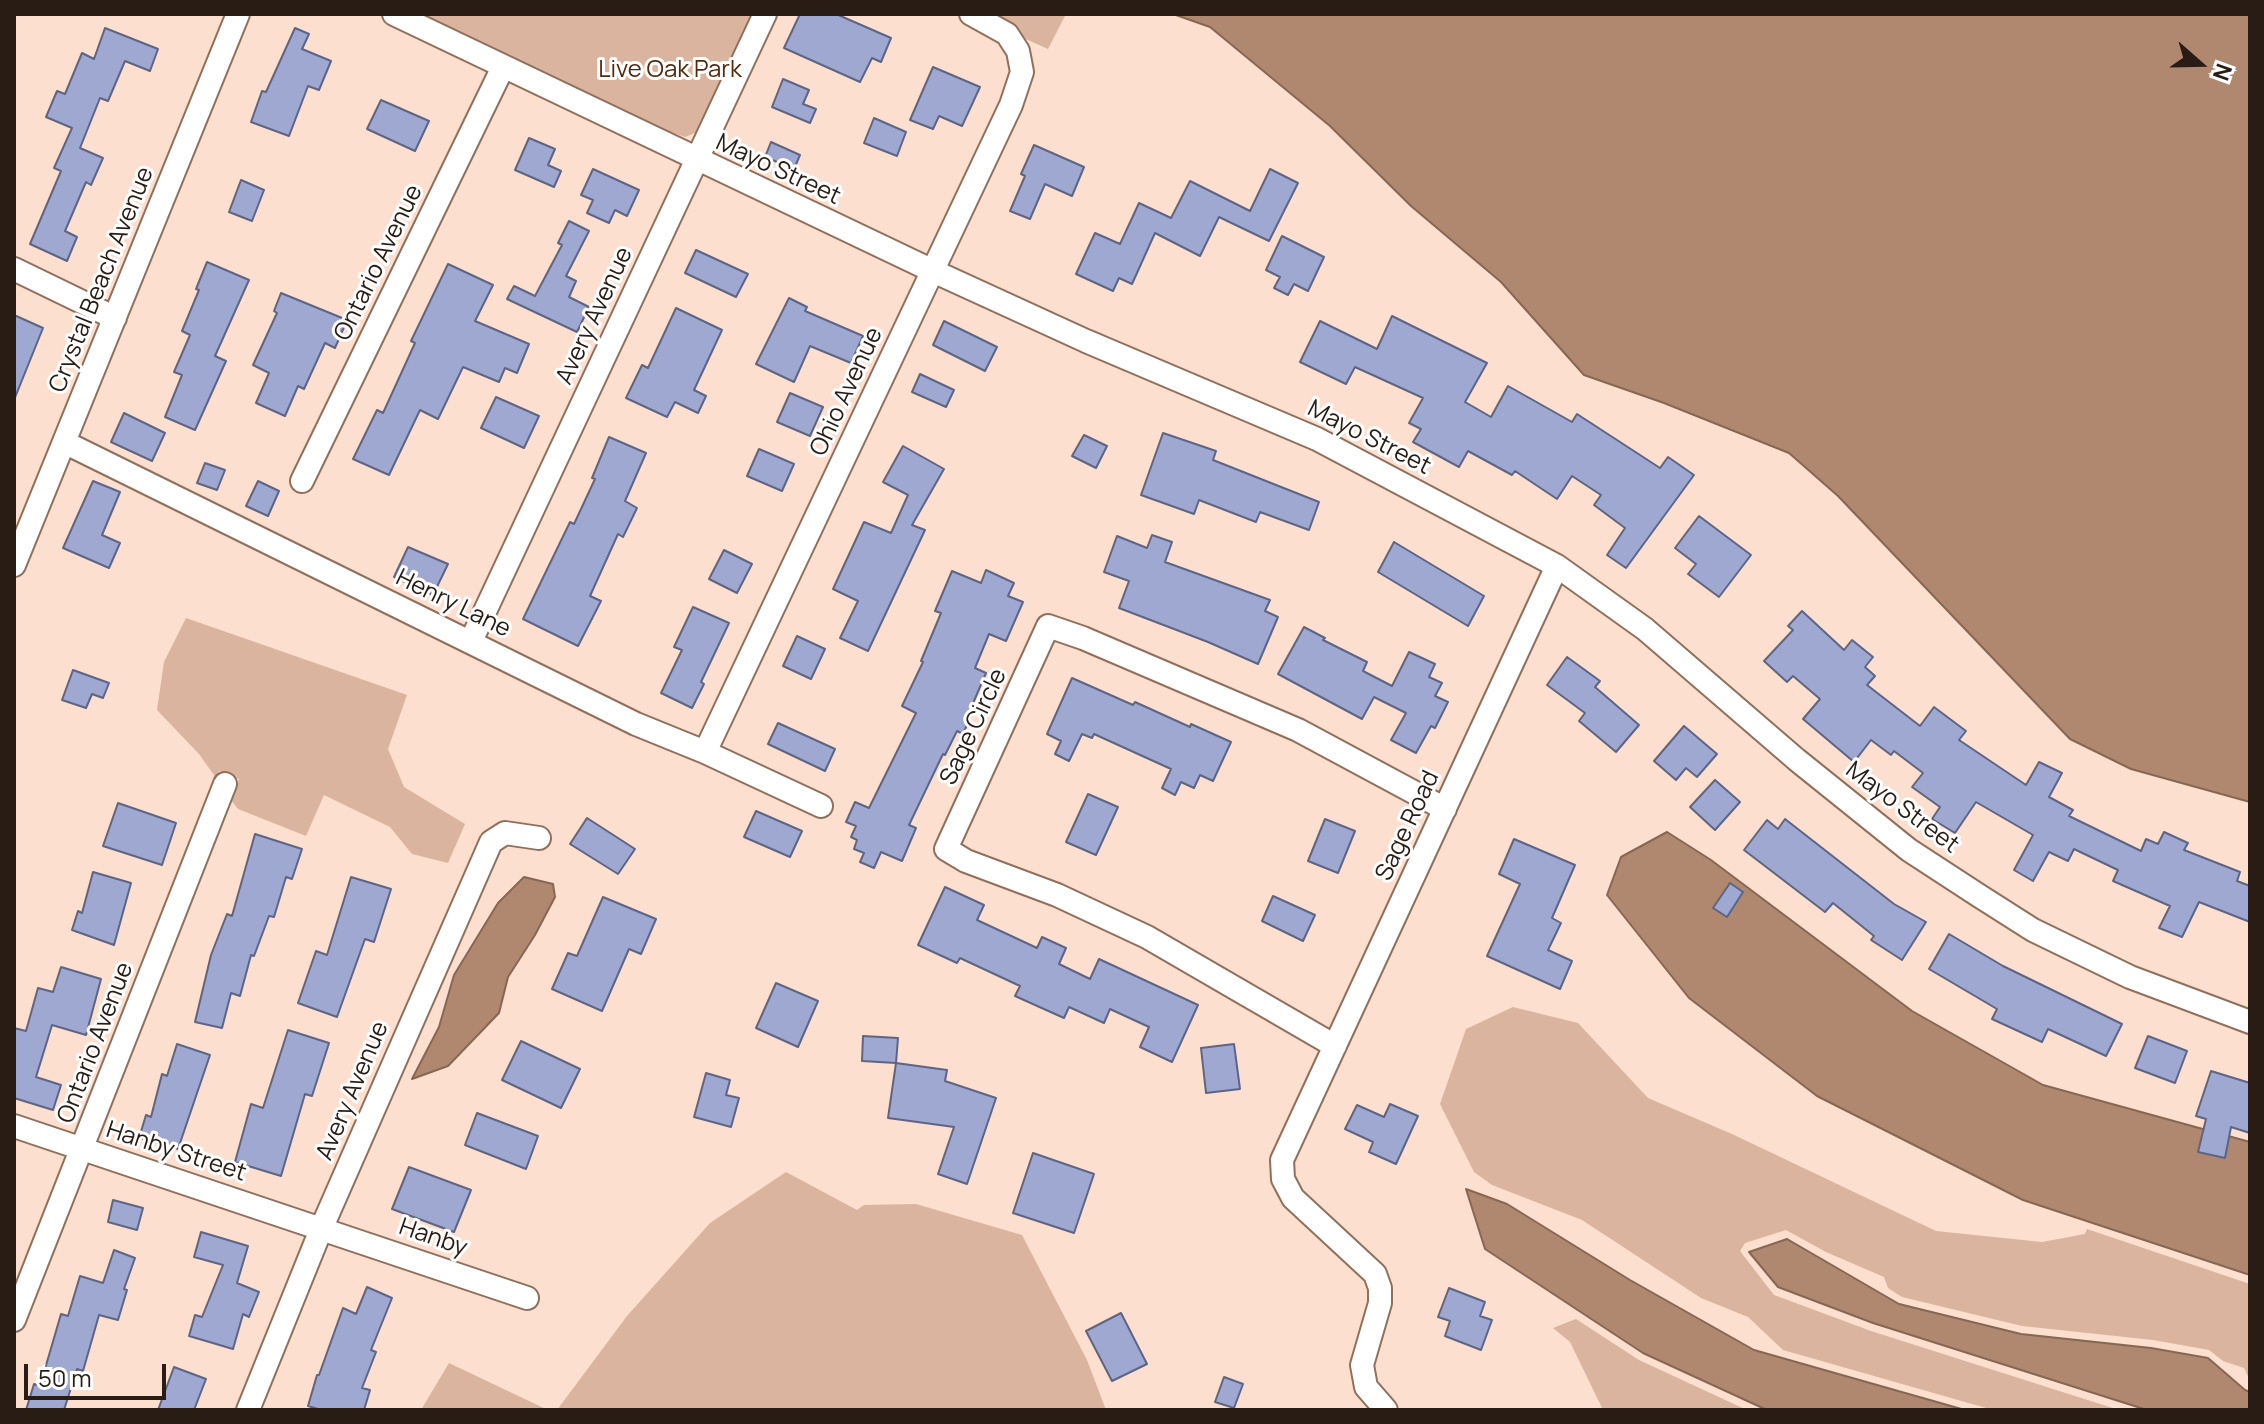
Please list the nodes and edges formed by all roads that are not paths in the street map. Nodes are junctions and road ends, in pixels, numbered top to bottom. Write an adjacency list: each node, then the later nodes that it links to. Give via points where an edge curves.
1 (238, 14): 9 (street, Crystal Beach Avenue)
2 (394, 14): 5 (street, Mayo Street)
3 (765, 14): 6 (street, Avery Avenue)
4 (971, 14): 8 (street, Ohio Avenue, via 1007,34 1022,72)
5 (503, 67): 6 (street, Mayo Street); 11 (street, Ontario Avenue)
6 (698, 160): 8 (street, Mayo Street); 14 (street, Avery Avenue)
7 (14, 269): 9 (street)
8 (933, 271): 13 (street, Mayo Street, via 1317,439); 15 (street, Ohio Avenue)
9 (115, 318): 10 (street, Crystal Beach Avenue)
10 (64, 442): 12 (street, Crystal Beach Avenue); 14 (street, Henry Lane)
11 (302, 481)
12 (14, 565)
13 (1557, 566): 18 (street, Sage Road); 20 (street, Mayo Street, via 1645,629 1909,850 2033,930 2130,977)
14 (471, 641): 15 (street, Henry Lane, via 636,724)
15 (705, 752): 17 (street, Henry Lane)
16 (225, 784): 23 (street, Ontario Avenue)
17 (821, 806)
18 (1445, 809): 21 (street, Sage Road); 21 (street, Sage Circle, via 1298,730 1048,626 946,849 1147,937)
19 (539, 838): 24 (street, Avery Avenue, via 505,833 491,842)
20 (2250, 1022)
21 (1335, 1046): 28 (street, Sage Road, via 1282,1160 1283,1179 1293,1198 1375,1274 1380,1303 1362,1365 1366,1387)
22 (14, 1126): 23 (street, Hanby Street)
23 (83, 1148): 24 (street, Hanby Street); 26 (street, Ontario Avenue)
24 (322, 1227): 25 (street, Hanby); 27 (street, Avery Avenue)
25 (527, 1298)
26 (14, 1320)
27 (248, 1410)
28 (1386, 1410)

